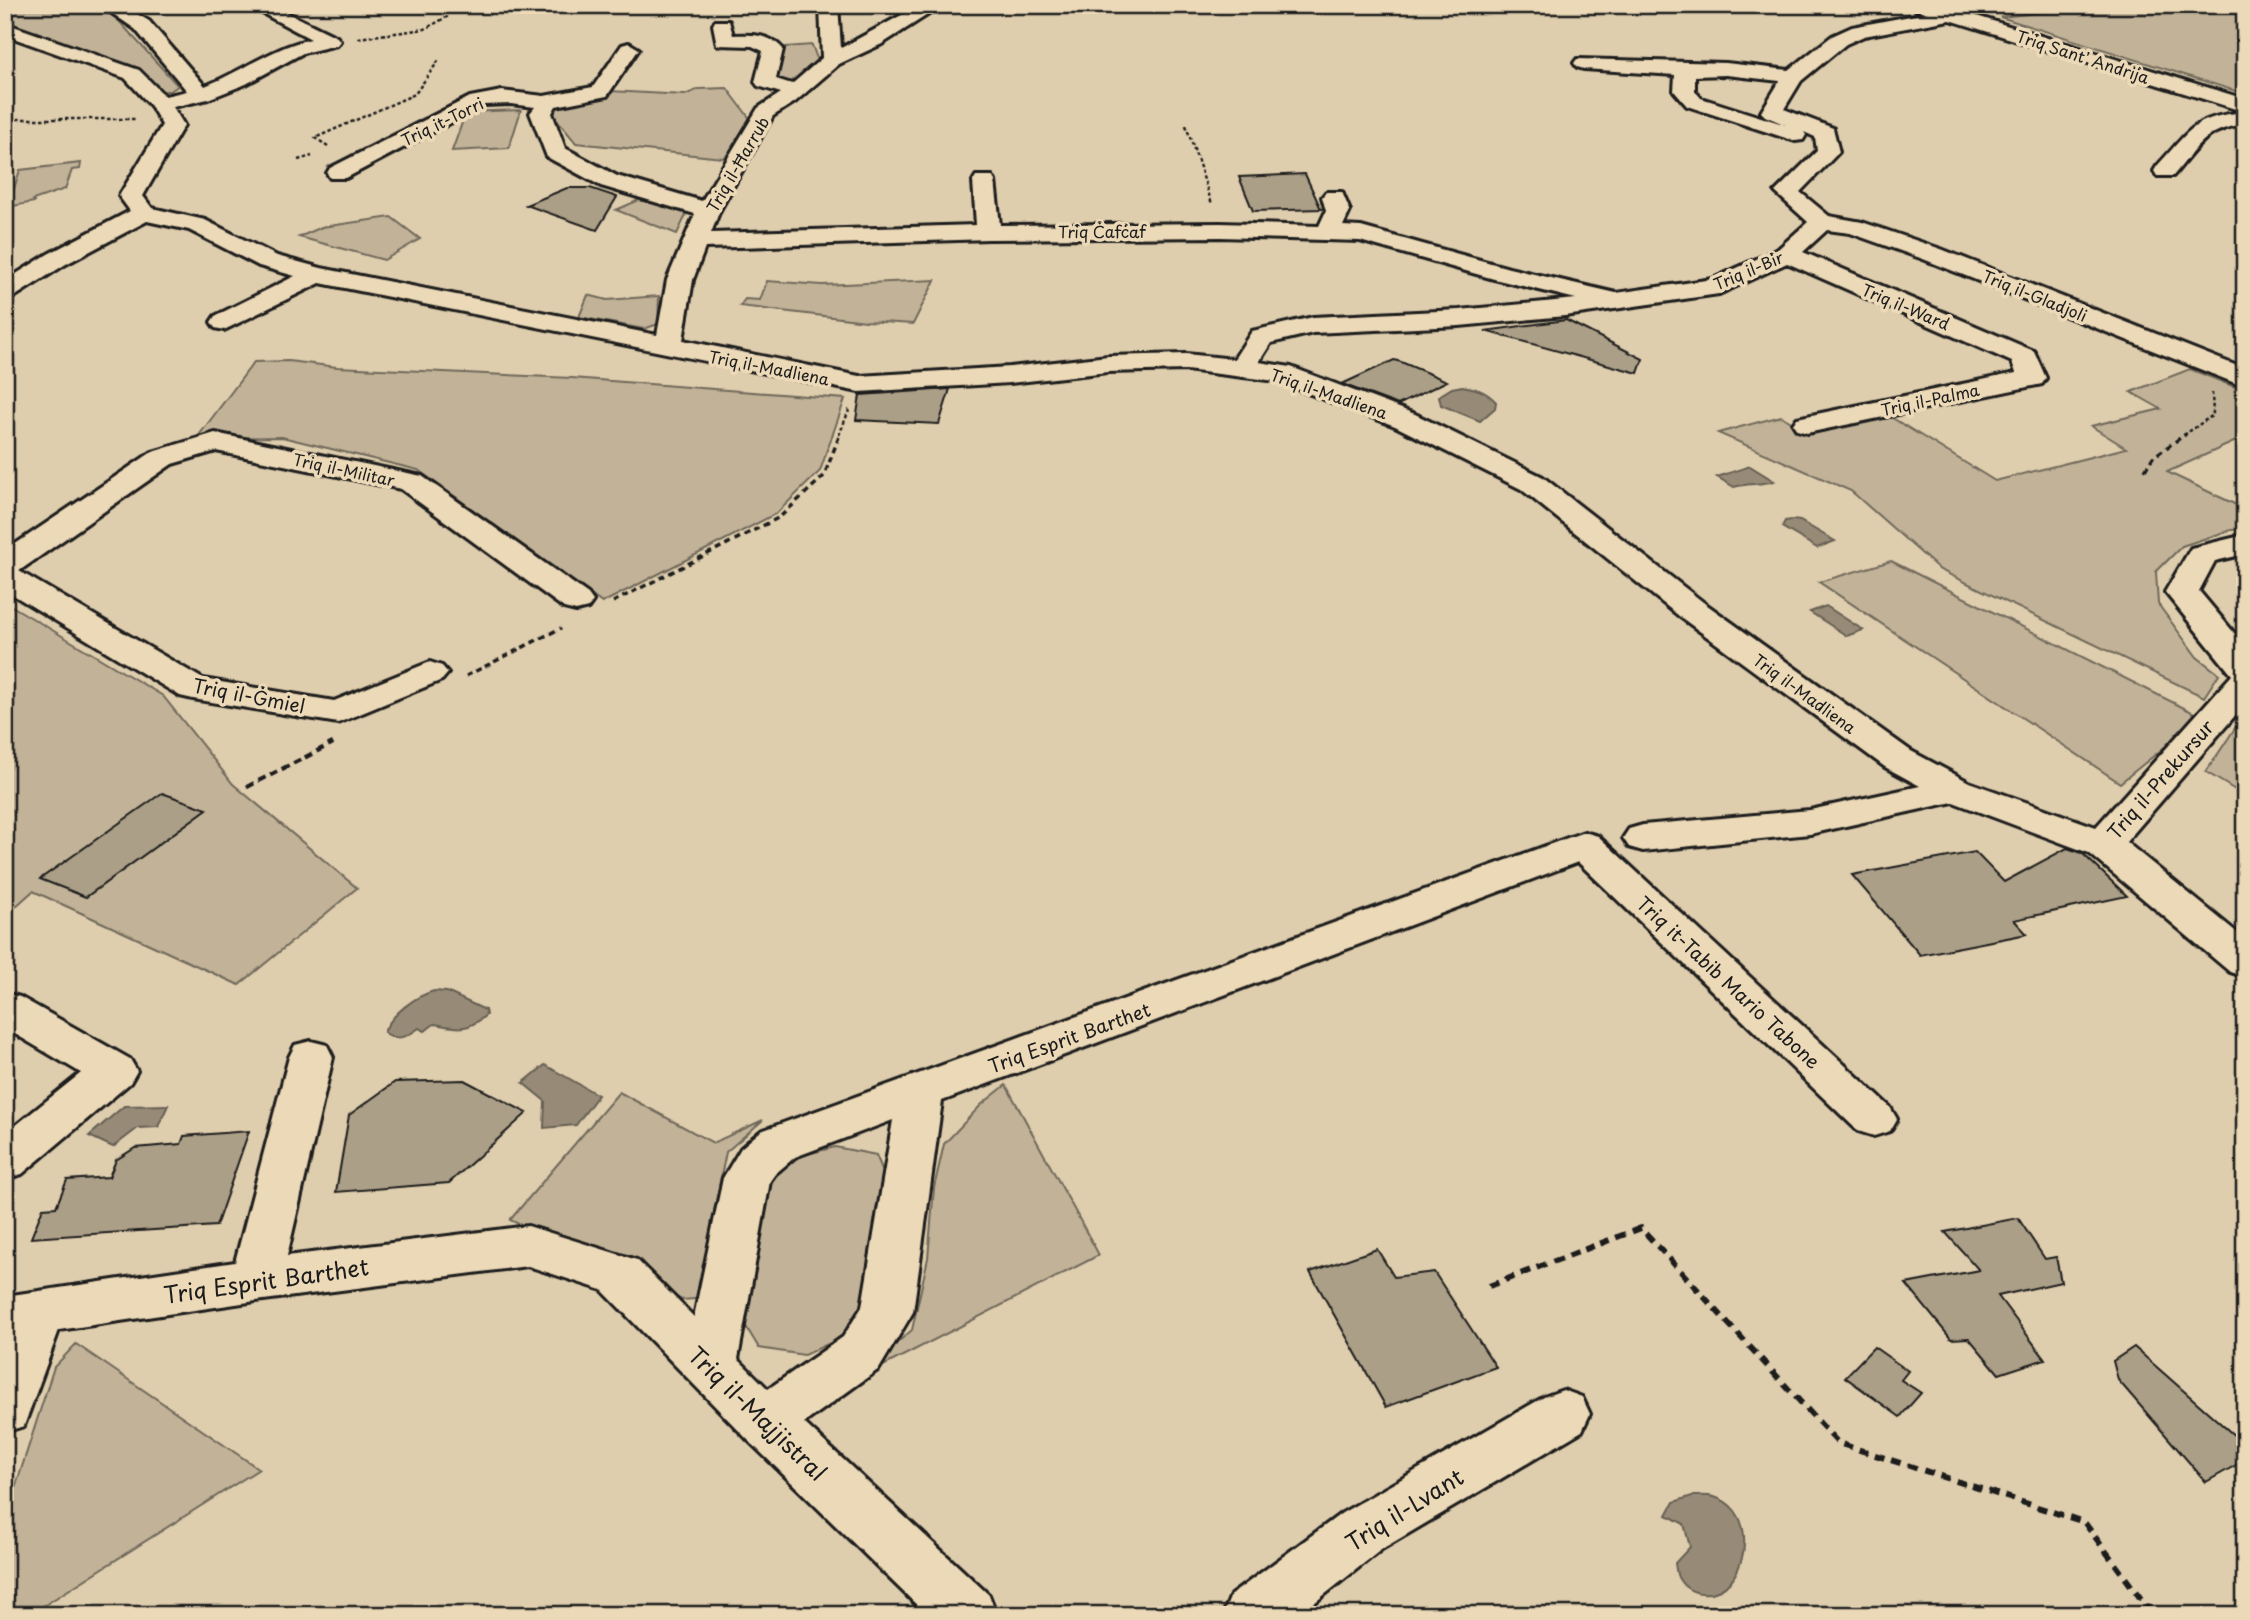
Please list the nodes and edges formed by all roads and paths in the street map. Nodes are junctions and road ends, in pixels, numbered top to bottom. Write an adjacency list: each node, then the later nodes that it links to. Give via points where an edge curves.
1 (109, 5): 18 (main road, via 142,25)
2 (256, 5): 10 (main road)
3 (447, 5): 10 (path, via 447,17 425,29)
4 (829, 5): 13 (main road)
5 (934, 5): 13 (main road, Triq il-Ħarrub)
6 (1921, 5): 7 (main road, Triq Sant' Andrija)
7 (1950, 10): 16 (main road, via 1859,31 1839,40); 19 (main road, Triq Sant' Andrija); 22 (main road, Triq Sant' Andrija)
8 (722, 25): 17 (main road, via 724,41 755,40 773,49 765,82)
9 (5, 29): 20 (main road, via 132,74)
10 (330, 41): 18 (main road, via 297,48)
11 (629, 49): 21 (main road, via 600,92)
12 (439, 60): 30 (path, via 415,94 315,138)
13 (832, 60): 17 (main road, Triq il-Ħarrub)
14 (1584, 63): 15 (main road)
15 (1688, 70): 16 (main road, via 1726,69); 27 (main road, via 1683,90 1693,102)
16 (1793, 77): 27 (main road, via 1772,112 1825,133)
17 (796, 91): 34 (main road, Triq il-Ħarrub, via 765,112)
18 (201, 95): 20 (main road)
19 (2245, 99)
20 (160, 103): 35 (main road, via 173,125 131,196)
21 (545, 103): 30 (main road, Triq it-Torri, via 496,97 477,100); 34 (main road, via 541,113 555,152 609,181)
22 (2245, 106)
23 (2245, 118): 31 (main road, via 2218,121 2203,129)
24 (5, 119): 25 (path)
25 (138, 119)
26 (1186, 125): 37 (path)
27 (1829, 143): 36 (main road, via 1828,152 1787,192)
28 (323, 154): 29 (path)
29 (298, 160)
30 (337, 162)
31 (2165, 171)
32 (984, 181): 38 (main road)
33 (1334, 197): 39 (main road, via 1338,211)
34 (708, 210): 40 (main road, Triq il-Ħarrub)
35 (144, 213): 43 (main road, Triq il-Madliena, via 197,225 268,261); 44 (main road)
36 (1822, 222): 41 (main road, Triq il-Bir); 50 (main road, Triq il-Gladjoli, via 1854,227 1933,254)
37 (1220, 230): 38 (main road, Triq Ċafċaf); 39 (main road, Triq Ċafċaf)
38 (989, 232): 40 (main road, Triq Ċafċaf)
39 (1328, 233): 42 (main road, Triq Ċafċaf, via 1362,234)
40 (696, 241): 48 (main road, Triq il-Ħarrub, via 680,280)
41 (1787, 254): 45 (main road, Triq il-Bir, via 1719,286); 49 (main road, Triq il-Ward)
42 (1503, 274): 45 (main road, Triq Ċafċaf); 46 (main road, Triq Ċafċaf)
43 (317, 275): 47 (main road); 48 (main road, Triq il-Madliena)
44 (5, 292)
45 (1618, 301): 46 (main road, Triq il-Bir)
46 (1565, 308): 51 (main road, Triq il-Bir, via 1313,326 1261,337)
47 (224, 322)
48 (668, 347): 51 (main road, Triq il-Madliena, via 859,384 1108,364 1185,362)
49 (2024, 357): 53 (main road, Triq il-Palma, via 2032,378)
50 (2210, 364): 52 (main road, Triq il-Gladjoli); 54 (path, via 2213,415 2153,457)
51 (1243, 367): 62 (main road, Triq il-Madliena, via 1281,373 1405,421 1532,483 1690,609 1898,760)
52 (2245, 379)
53 (1807, 424)
54 (2145, 470)
55 (2245, 544): 59 (main road, via 2202,555 2182,592)
56 (5, 566): 58 (main road, Triq il-Militar, via 162,457 215,442 411,482)
57 (5, 576): 60 (main road, Triq il-Ġmiel, via 193,688 338,712)
58 (576, 601)
59 (2245, 669)
60 (429, 673)
61 (2245, 682): 64 (main road, Triq il-Prekursur)
62 (1956, 790): 63 (main road, via 1810,822); 64 (main road, Triq il-Madliena)
63 (1643, 838)
64 (2103, 844): 66 (main road, Triq il-Madliena)
65 (1584, 845): 69 (main road, Triq Esprit Barthet); 70 (main road, Triq it-Tabib Mario Tabone)
66 (2245, 962)
67 (5, 1008): 71 (main road, via 114,1071)
68 (311, 1056): 73 (main road)
69 (920, 1093): 76 (main road, Triq Esprit Barthet, via 778,1144 758,1161 747,1178); 79 (main road, via 887,1312 861,1353)
70 (1874, 1119)
71 (5, 1161)
72 (528, 1246): 73 (main road, Triq Esprit Barthet); 76 (main road, Triq il-Majjistral, via 619,1275)
73 (256, 1280): 75 (main road, Triq Esprit Barthet)
74 (1489, 1286): 82 (path, via 1641,1228 1838,1443 2084,1522)
75 (22, 1314): 77 (main road)
76 (710, 1367): 79 (main road, Triq il-Majjistral)
77 (5, 1409)
78 (1563, 1414): 81 (main road, Triq il-Lvant, via 1362,1531)
79 (765, 1421): 80 (main road, Triq il-Majjistral)
80 (968, 1615)
81 (1252, 1615)
82 (2153, 1615)

